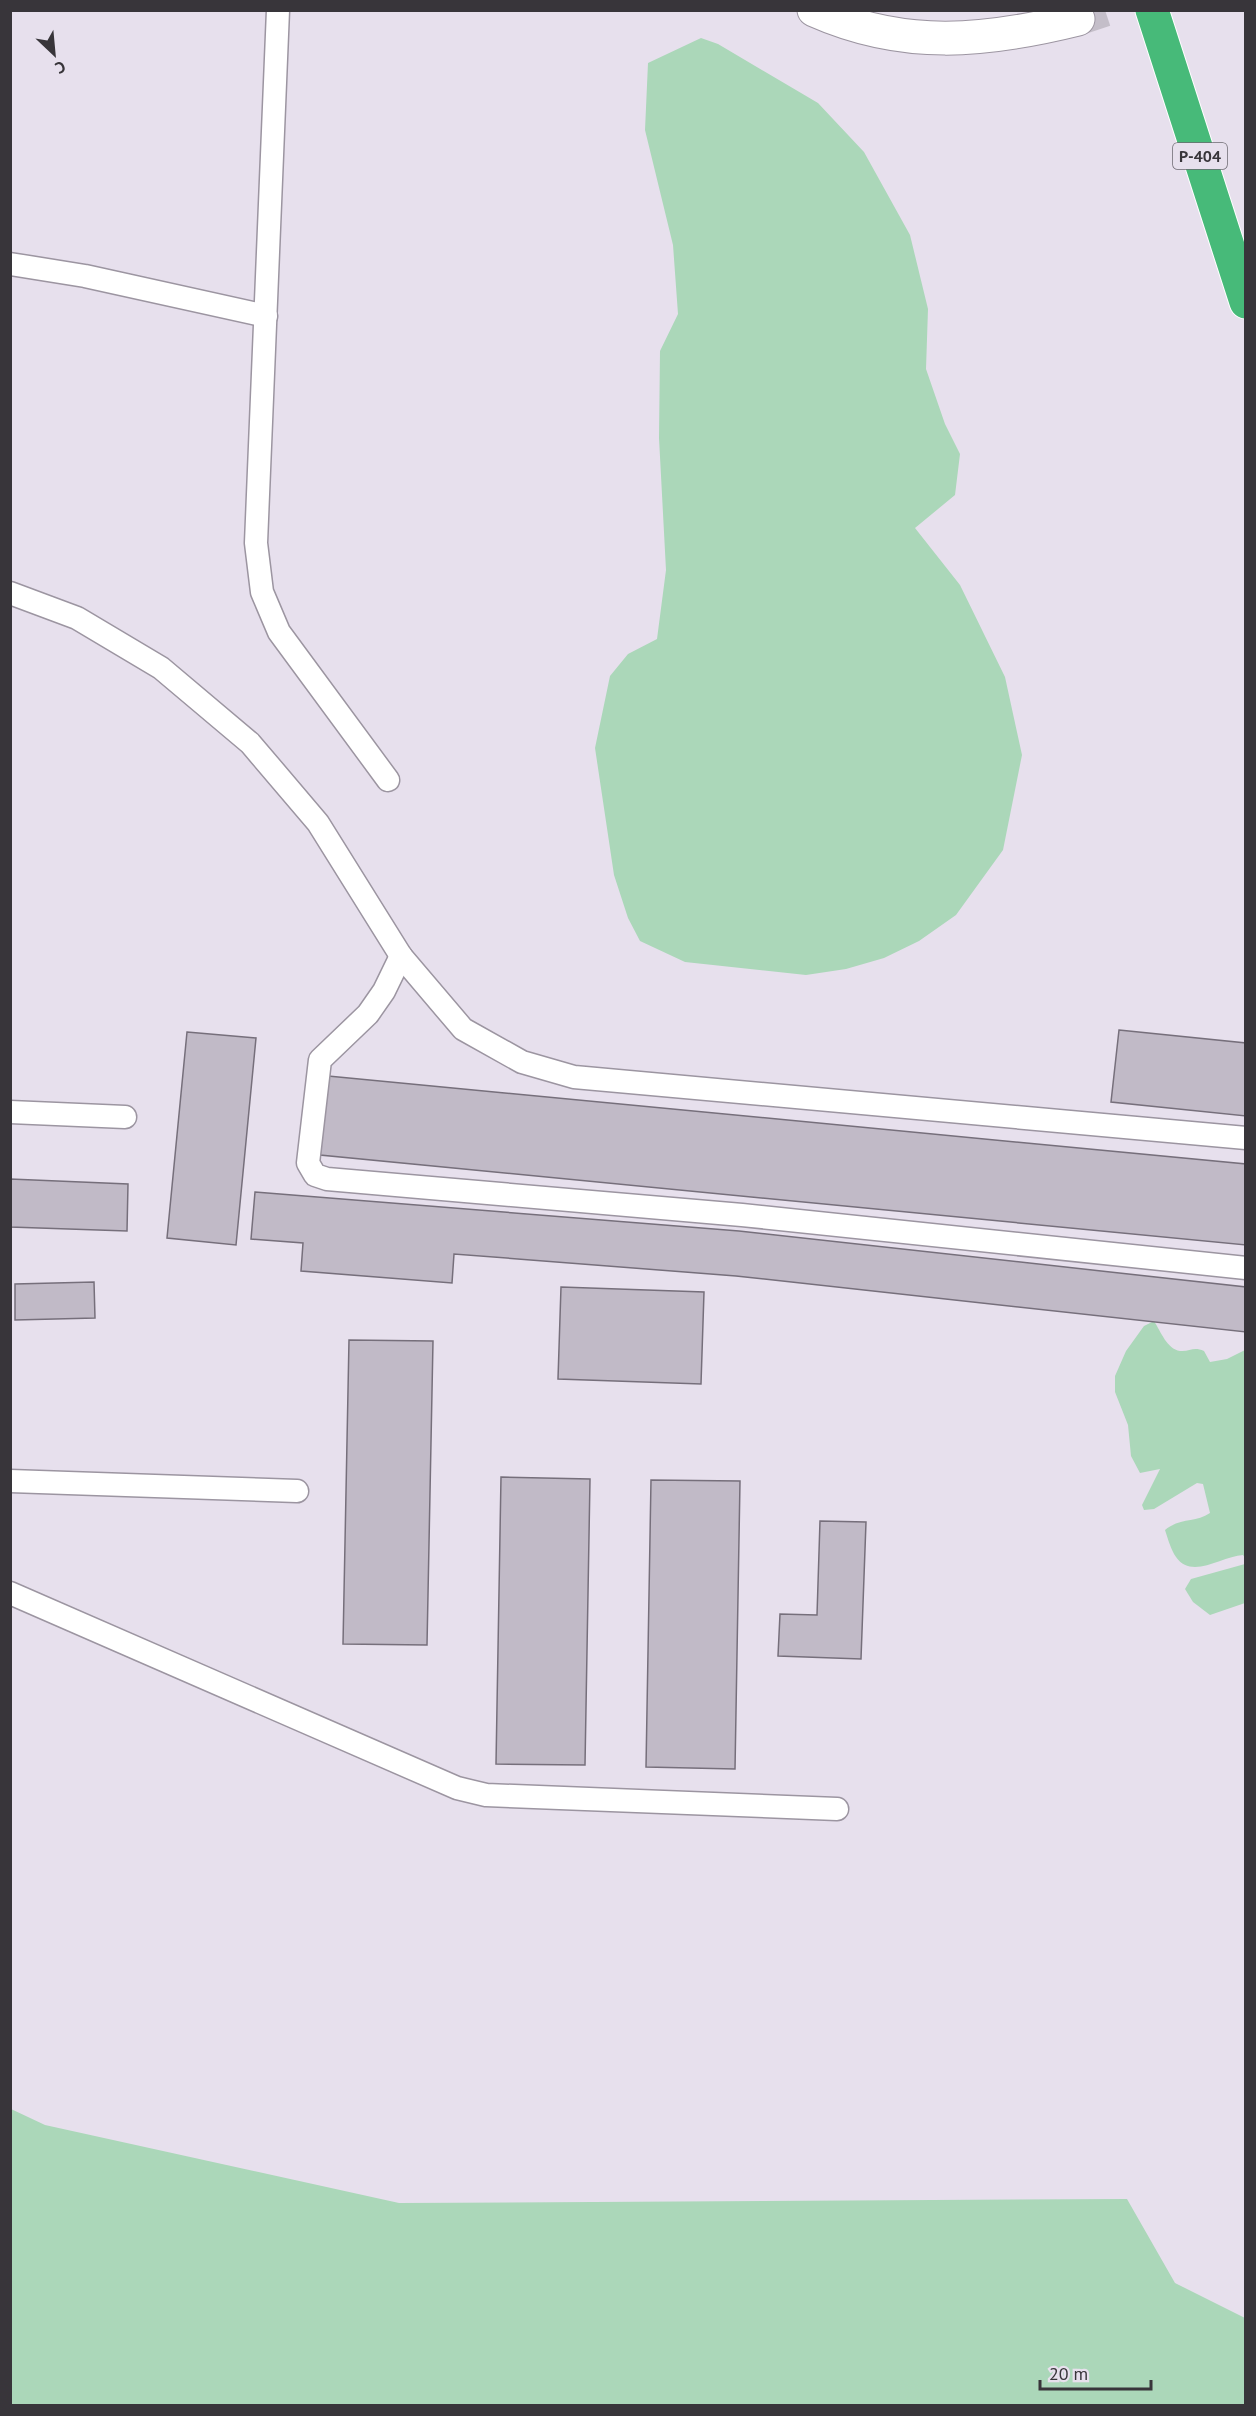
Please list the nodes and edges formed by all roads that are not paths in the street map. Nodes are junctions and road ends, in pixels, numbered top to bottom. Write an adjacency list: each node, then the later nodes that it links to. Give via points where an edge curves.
1 (278, 10): 7 (lane)
2 (814, 10): 4 (street, via 846,25 945,40 981,38)
3 (1152, 10): 6 (highway, Р-404)
4 (1078, 19)
5 (10, 264): 7 (lane, via 85,276)
6 (1245, 302)
7 (266, 316): 9 (lane, via 256,543 262,592 279,632)
8 (10, 593): 10 (lane, via 78,618 161,668 250,743 318,824)
9 (388, 780)
10 (401, 956): 13 (lane, via 463,1029 522,1062 574,1077); 14 (lane, via 384,992 368,1014 320,1060 308,1163 315,1175)
11 (10, 1112): 12 (lane)
12 (125, 1117)
13 (1245, 1138)
14 (1245, 1268)
15 (10, 1481): 16 (lane)
16 (297, 1491)
17 (10, 1593): 18 (lane, via 457,1788 486,1796)
18 (837, 1809)

